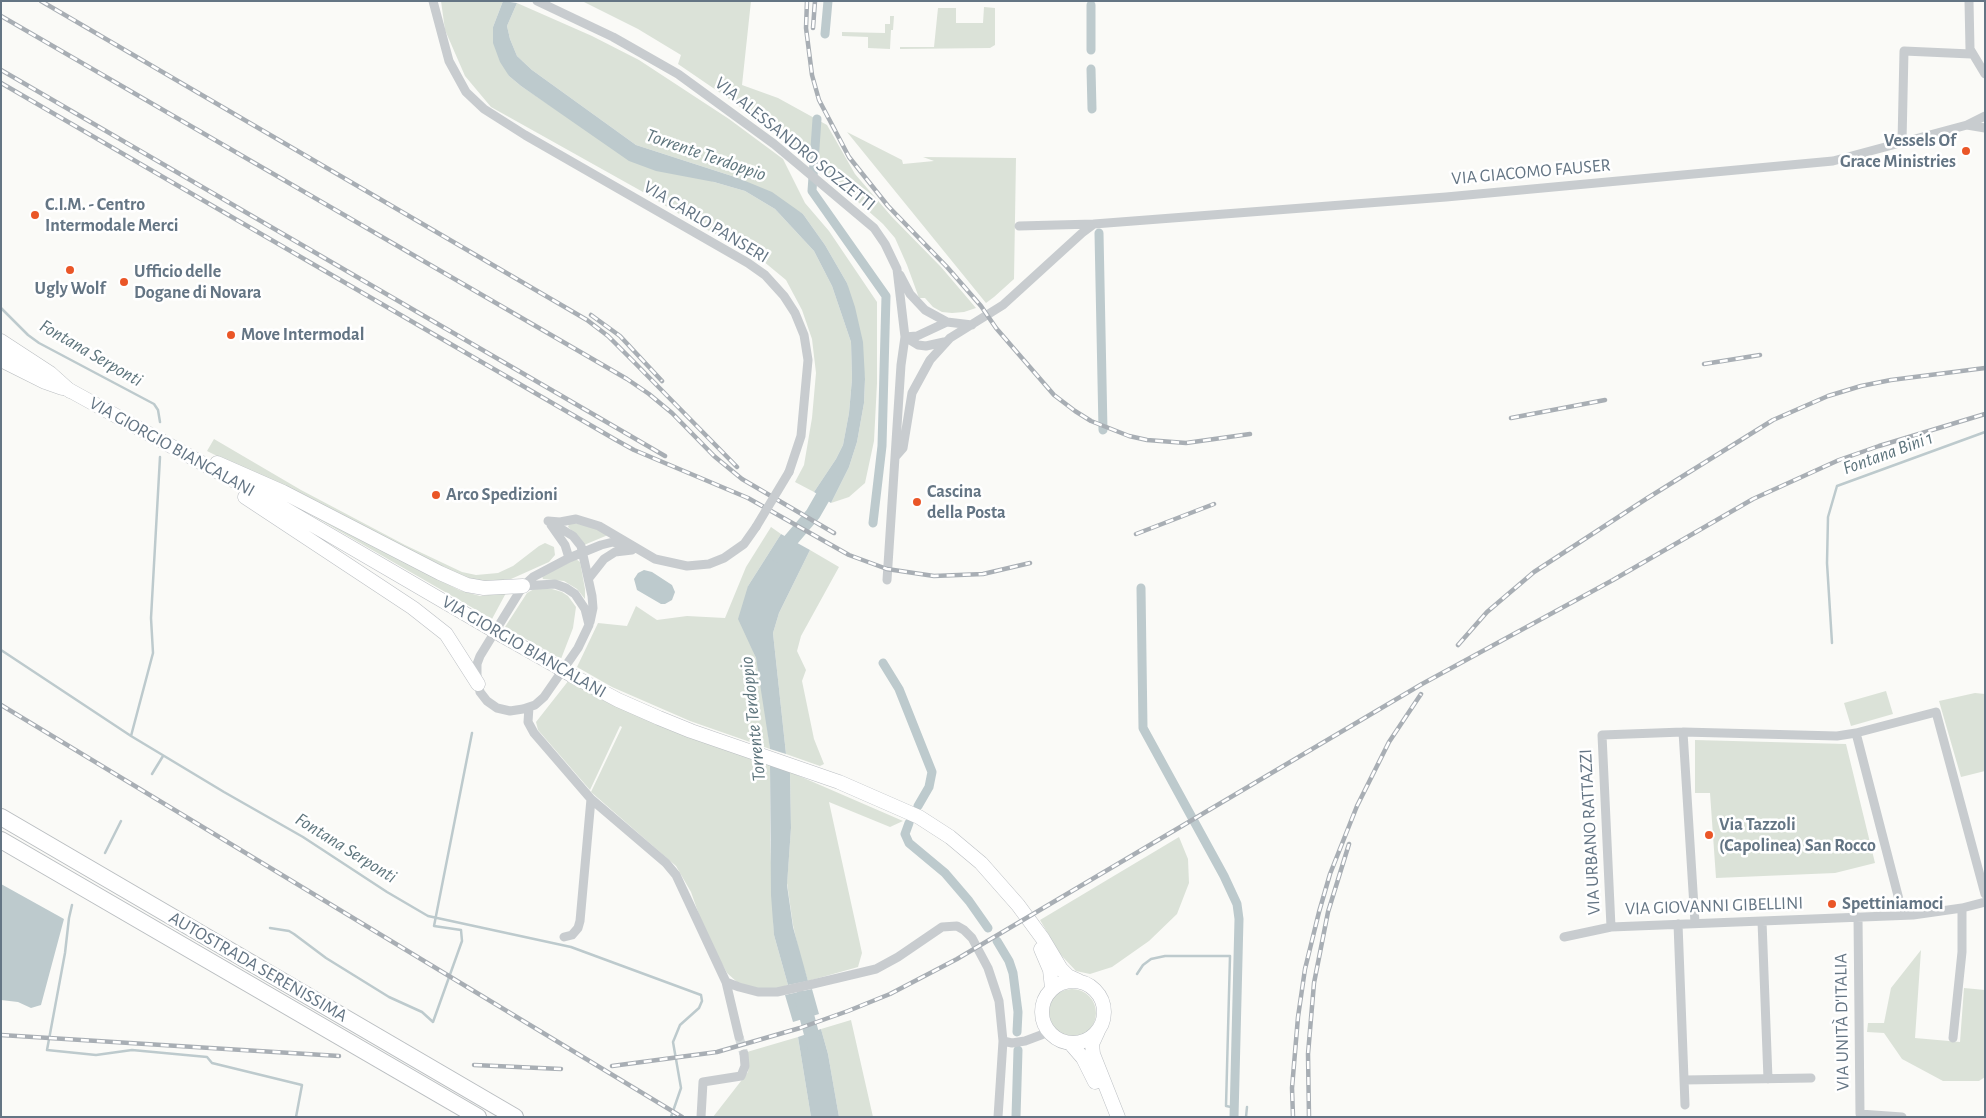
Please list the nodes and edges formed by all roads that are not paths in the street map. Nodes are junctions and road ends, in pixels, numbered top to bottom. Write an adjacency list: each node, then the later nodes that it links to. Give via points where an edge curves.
1 (432, 1): 24 (street, VIA CARLO PANSERI, bridge, via 449,61 466,92 484,109 748,263 765,275 796,313 808,360 801,436 789,472 748,540 738,550 709,564 696,566 678,566)
2 (537, 1): 12 (street, VIA ALESSANDRO SOZZETTI, via 614,37 678,74 767,138 874,228 886,244)
3 (1969, 1): 4 (street)
4 (1971, 54): 5 (street); 9 (street, via 1904,51)
5 (1984, 69)
6 (1985, 116): 7 (street, VIA GIACOMO FAUSER)
7 (1967, 125): 8 (street, VIA GIACOMO FAUSER); 9 (street, VIA GIACOMO FAUSER)
8 (1985, 128)
9 (1902, 142): 10 (street, VIA GIACOMO FAUSER, via 1833,161 1466,195)
10 (1094, 224): 11 (street, VIA GIACOMO FAUSER); 14 (street, via 1003,305)
11 (1018, 226)
12 (897, 270): 13 (street, via 910,294 925,310); 15 (street, VIA ALESSANDRO SOZZETTI)
13 (947, 322): 14 (street); 15 (street, via 917,336)
14 (972, 325): 17 (street)
15 (905, 337): 17 (street, via 926,346); 22 (street, VIA ALESSANDRO SOZZETTI)
16 (1, 341): 20 (main road, via 50,373)
17 (946, 341): 22 (street, via 930,360 912,392 903,448)
18 (1, 348): 19 (main road)
19 (5, 357): 20 (main road, via 45,382)
20 (70, 391): 21 (main road, VIA GIORGIO BIANCALANI)
21 (152, 437): 29 (main road, via 284,492 468,585 484,588); 31 (main road, via 433,623 446,634); 44 (main road, VIA GIORGIO BIANCALANI, bridge, via 618,700 691,731 839,782 902,809 950,837 974,857)
22 (896, 456): 28 (street, VIA ALESSANDRO SOZZETTI)
23 (548, 521): 24 (street, VIA CARLO PANSERI, via 576,519 599,526); 25 (street, via 574,536); 26 (street, via 565,545)
24 (637, 550): 25 (street, VIA CARLO PANSERI, via 613,542); 27 (street, via 624,550 604,559)
25 (582, 552): 26 (street, VIA CARLO PANSERI); 27 (street)
26 (569, 558): 29 (street, VIA CARLO PANSERI)
27 (589, 578): 30 (street, via 593,608)
28 (887, 580)
29 (523, 586): 30 (street, via 556,584 566,588 585,609); 31 (street, via 480,656)
30 (589, 625): 32 (street, via 549,692)
31 (478, 684): 32 (street, via 487,701 497,708 510,711)
32 (529, 707): 35 (street, via 528,722 534,733)
33 (1683, 732): 34 (street); 45 (street); 47 (street, VIA URBANO RATTAZZI, via 1602,735)
34 (1856, 733): 38 (street, via 1936,712); 41 (street)
35 (591, 799): 48 (street, via 580,921 572,935); 51 (street, via 666,862 676,875)
36 (1, 817): 66 (highway, AUTOSTRADA SERENISSIMA)
37 (1, 840): 65 (highway, AUTOSTRADA SERENISSIMA)
38 (1985, 894)
39 (1985, 902): 40 (street, VIA GIOVANNI GIBELLINI)
40 (1962, 908): 41 (street, VIA GIOVANNI GIBELLINI); 56 (street, via 1962,952)
41 (1903, 915): 42 (street, VIA GIOVANNI GIBELLINI)
42 (1858, 917): 43 (street, VIA GIOVANNI GIBELLINI); 64 (street, VIA UNITÀ D'ITALIA)
43 (1762, 921): 45 (street, VIA GIOVANNI GIBELLINI); 60 (street)
44 (1030, 923): 50 (main road, via 1061,969); 52 (main road, via 1048,965)
45 (1694, 923): 46 (street, VIA GIOVANNI GIBELLINI)
46 (1678, 924): 47 (street, VIA GIOVANNI GIBELLINI); 62 (street)
47 (1611, 927): 49 (street, VIA GIOVANNI GIBELLINI)
48 (564, 937)
49 (1564, 937)
50 (1079, 981): 52 (main road, via 1069,980); 53 (main road, via 1089,985 1102,1001 1103,1022)
51 (726, 982): 55 (street); 57 (street, via 758,992 777,992 814,984 876,968 942,927 957,926 972,938 988,968 999,1001)
52 (1052, 988): 54 (main road, via 1045,996 1041,1015)
53 (1098, 1031): 58 (main road, via 1085,1040); 69 (main road, via 1092,1044 1093,1054)
54 (1049, 1032): 57 (street, via 1025,1041); 58 (main road, via 1055,1038)
55 (739, 1037)
56 (1953, 1038)
57 (1003, 1041): 68 (street)
58 (1070, 1043): 69 (main road, via 1083,1058 1099,1090)
59 (744, 1054): 67 (street, via 745,1066 741,1076 703,1082)
60 (1768, 1078): 61 (street); 62 (street)
61 (1811, 1078)
62 (1684, 1080): 63 (street)
63 (1685, 1106)
64 (1860, 1116): 70 (street, VIA UNITÀ D'ITALIA)
65 (478, 1117)
66 (515, 1117)
67 (701, 1117)
68 (998, 1117)
69 (1118, 1117)
70 (1902, 1117)

